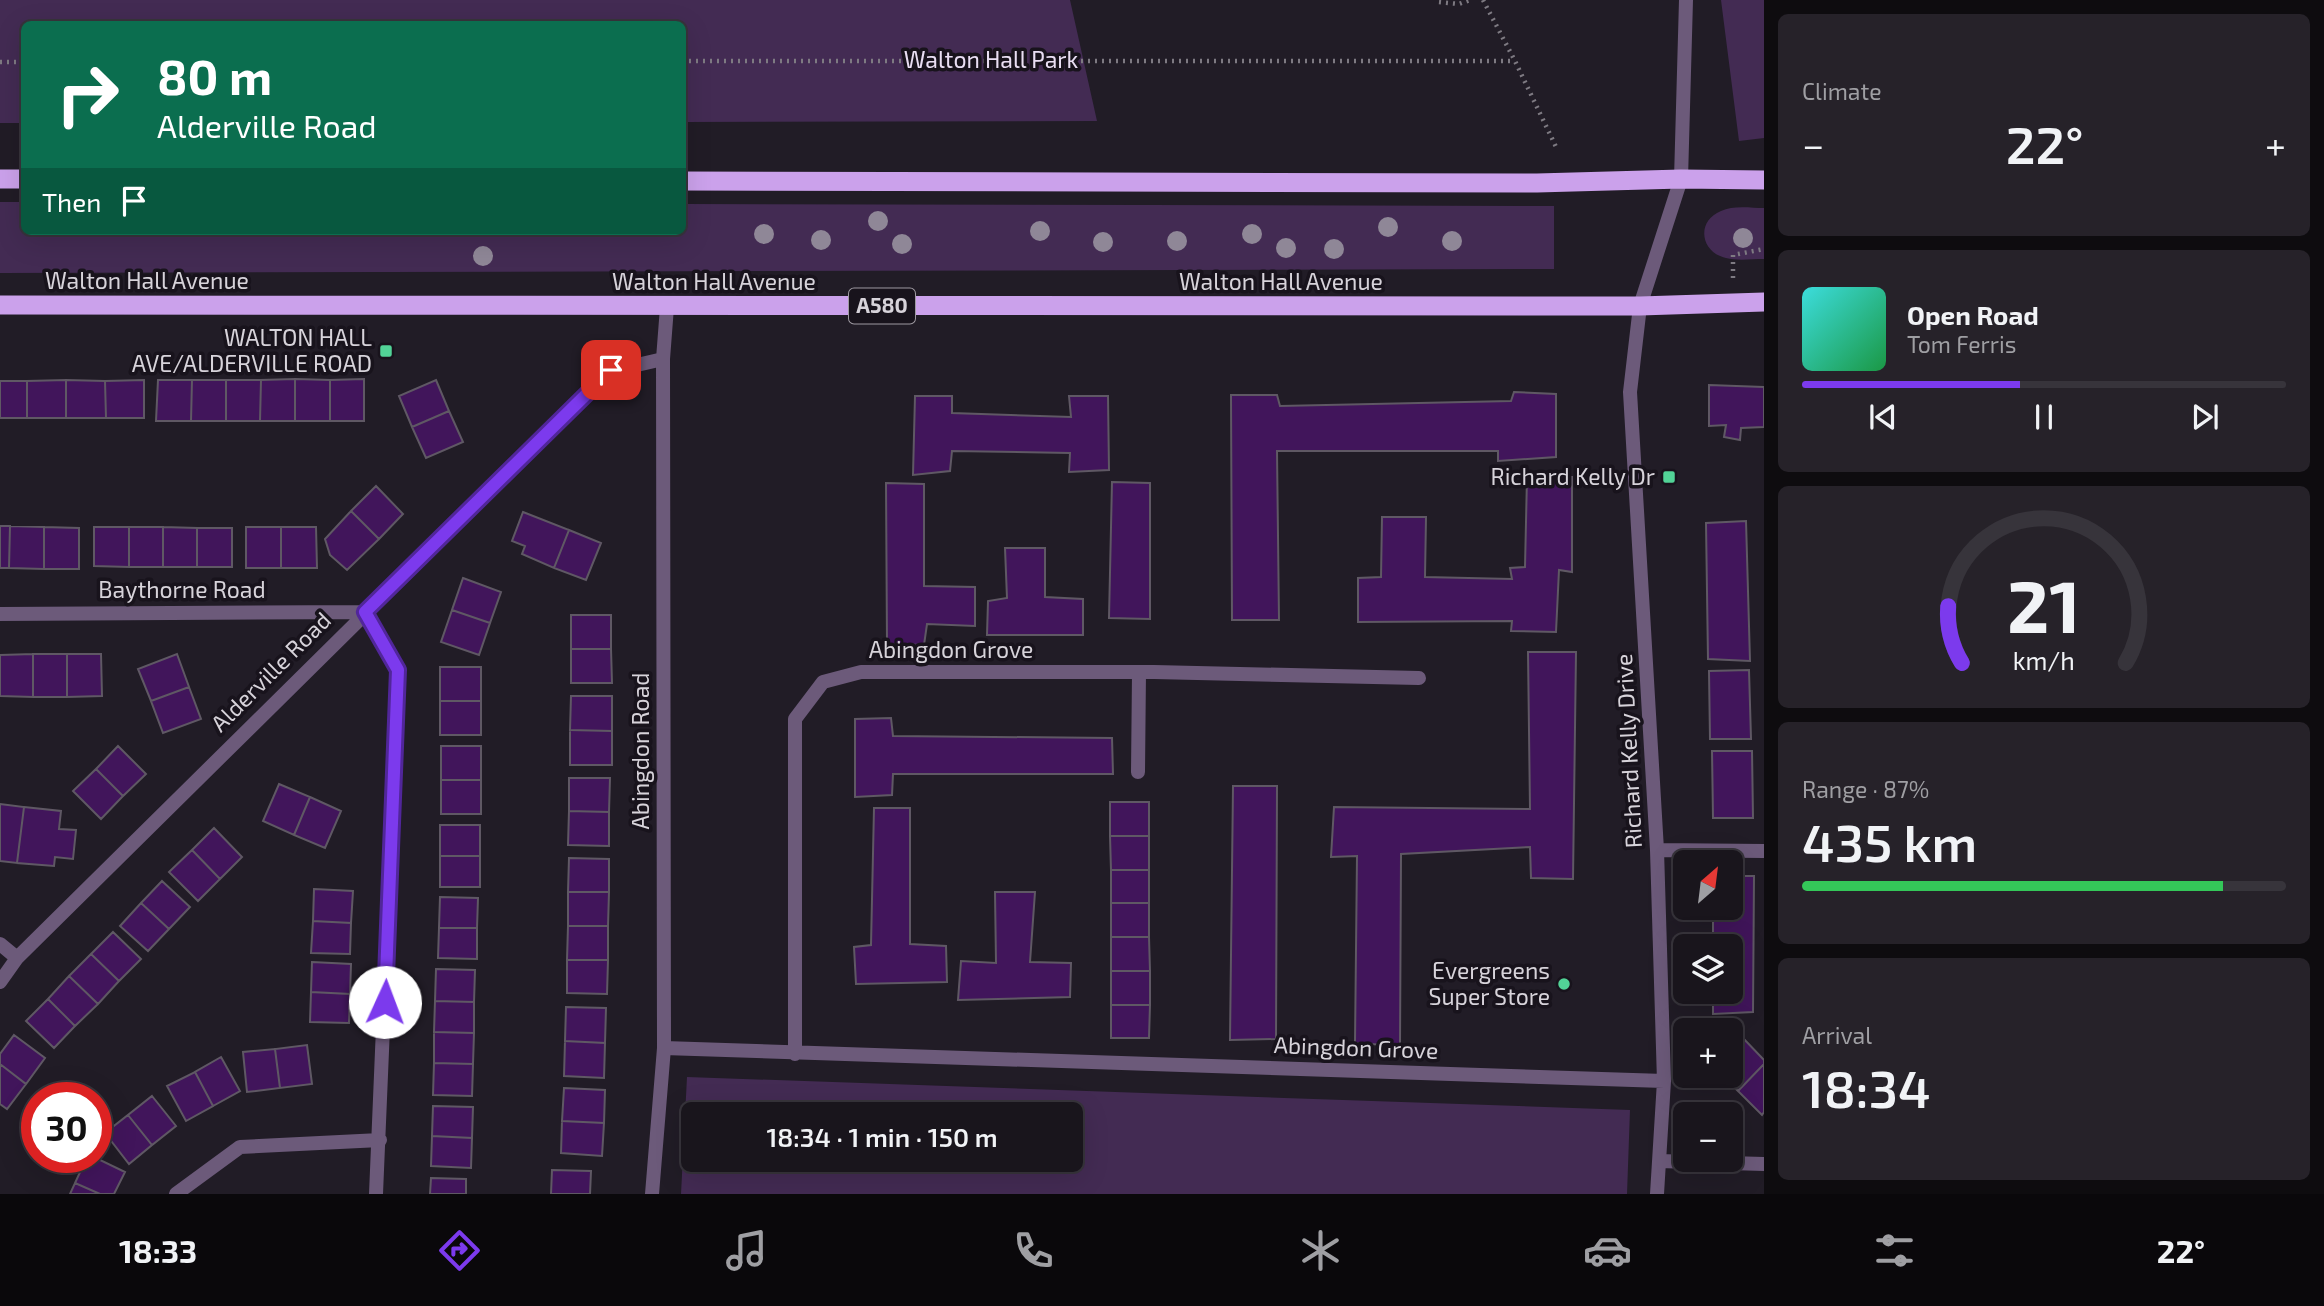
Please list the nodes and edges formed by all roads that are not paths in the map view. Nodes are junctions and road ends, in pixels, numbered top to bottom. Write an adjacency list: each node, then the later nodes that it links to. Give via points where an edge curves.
1 (1686, 0): 4 (street, Richard Kelly Drive)
2 (0, 179): 3 (highway)
3 (21, 179)
4 (1681, 179): 5 (highway); 6 (highway, via 1537,183); 9 (street, Richard Kelly Drive)
5 (1764, 180)
6 (686, 181)
7 (1764, 302): 9 (highway, Walton Hall Avenue / A580)
8 (0, 305): 10 (highway, Walton Hall Avenue / A580)
9 (1640, 306): 10 (highway, Walton Hall Avenue / A580); 17 (street, Richard Kelly Drive, via 1630,392)
10 (667, 307): 11 (street, Abingdon Road)
11 (663, 359): 12 (street, Alderville Road, via 611,370); 22 (street, Abingdon Road)
12 (365, 612): 13 (street, Baythorne Road); 20 (street, Alderville Road); 25 (street, via 398,670)
13 (0, 614)
14 (1139, 672): 15 (street, Abingdon Grove); 16 (street); 23 (street, Abingdon Grove, via 861,672 823,682 795,719)
15 (1419, 678)
16 (1138, 772)
17 (1657, 850): 18 (street); 24 (street, Richard Kelly Drive)
18 (1764, 851)
19 (0, 944): 20 (street)
20 (17, 958): 21 (street, Alderville Road)
21 (0, 982)
22 (664, 1048): 23 (street, Abingdon Grove); 30 (street, Abingdon Road)
23 (795, 1054): 24 (street, Abingdon Grove)
24 (1664, 1081): 26 (street, Richard Kelly Drive)
25 (380, 1140): 28 (street, via 240,1147); 29 (street)
26 (1659, 1161): 27 (street); 31 (street, Richard Kelly Drive)
27 (1764, 1164)
28 (176, 1194)
29 (376, 1194)
30 (652, 1194)
31 (1657, 1194)

